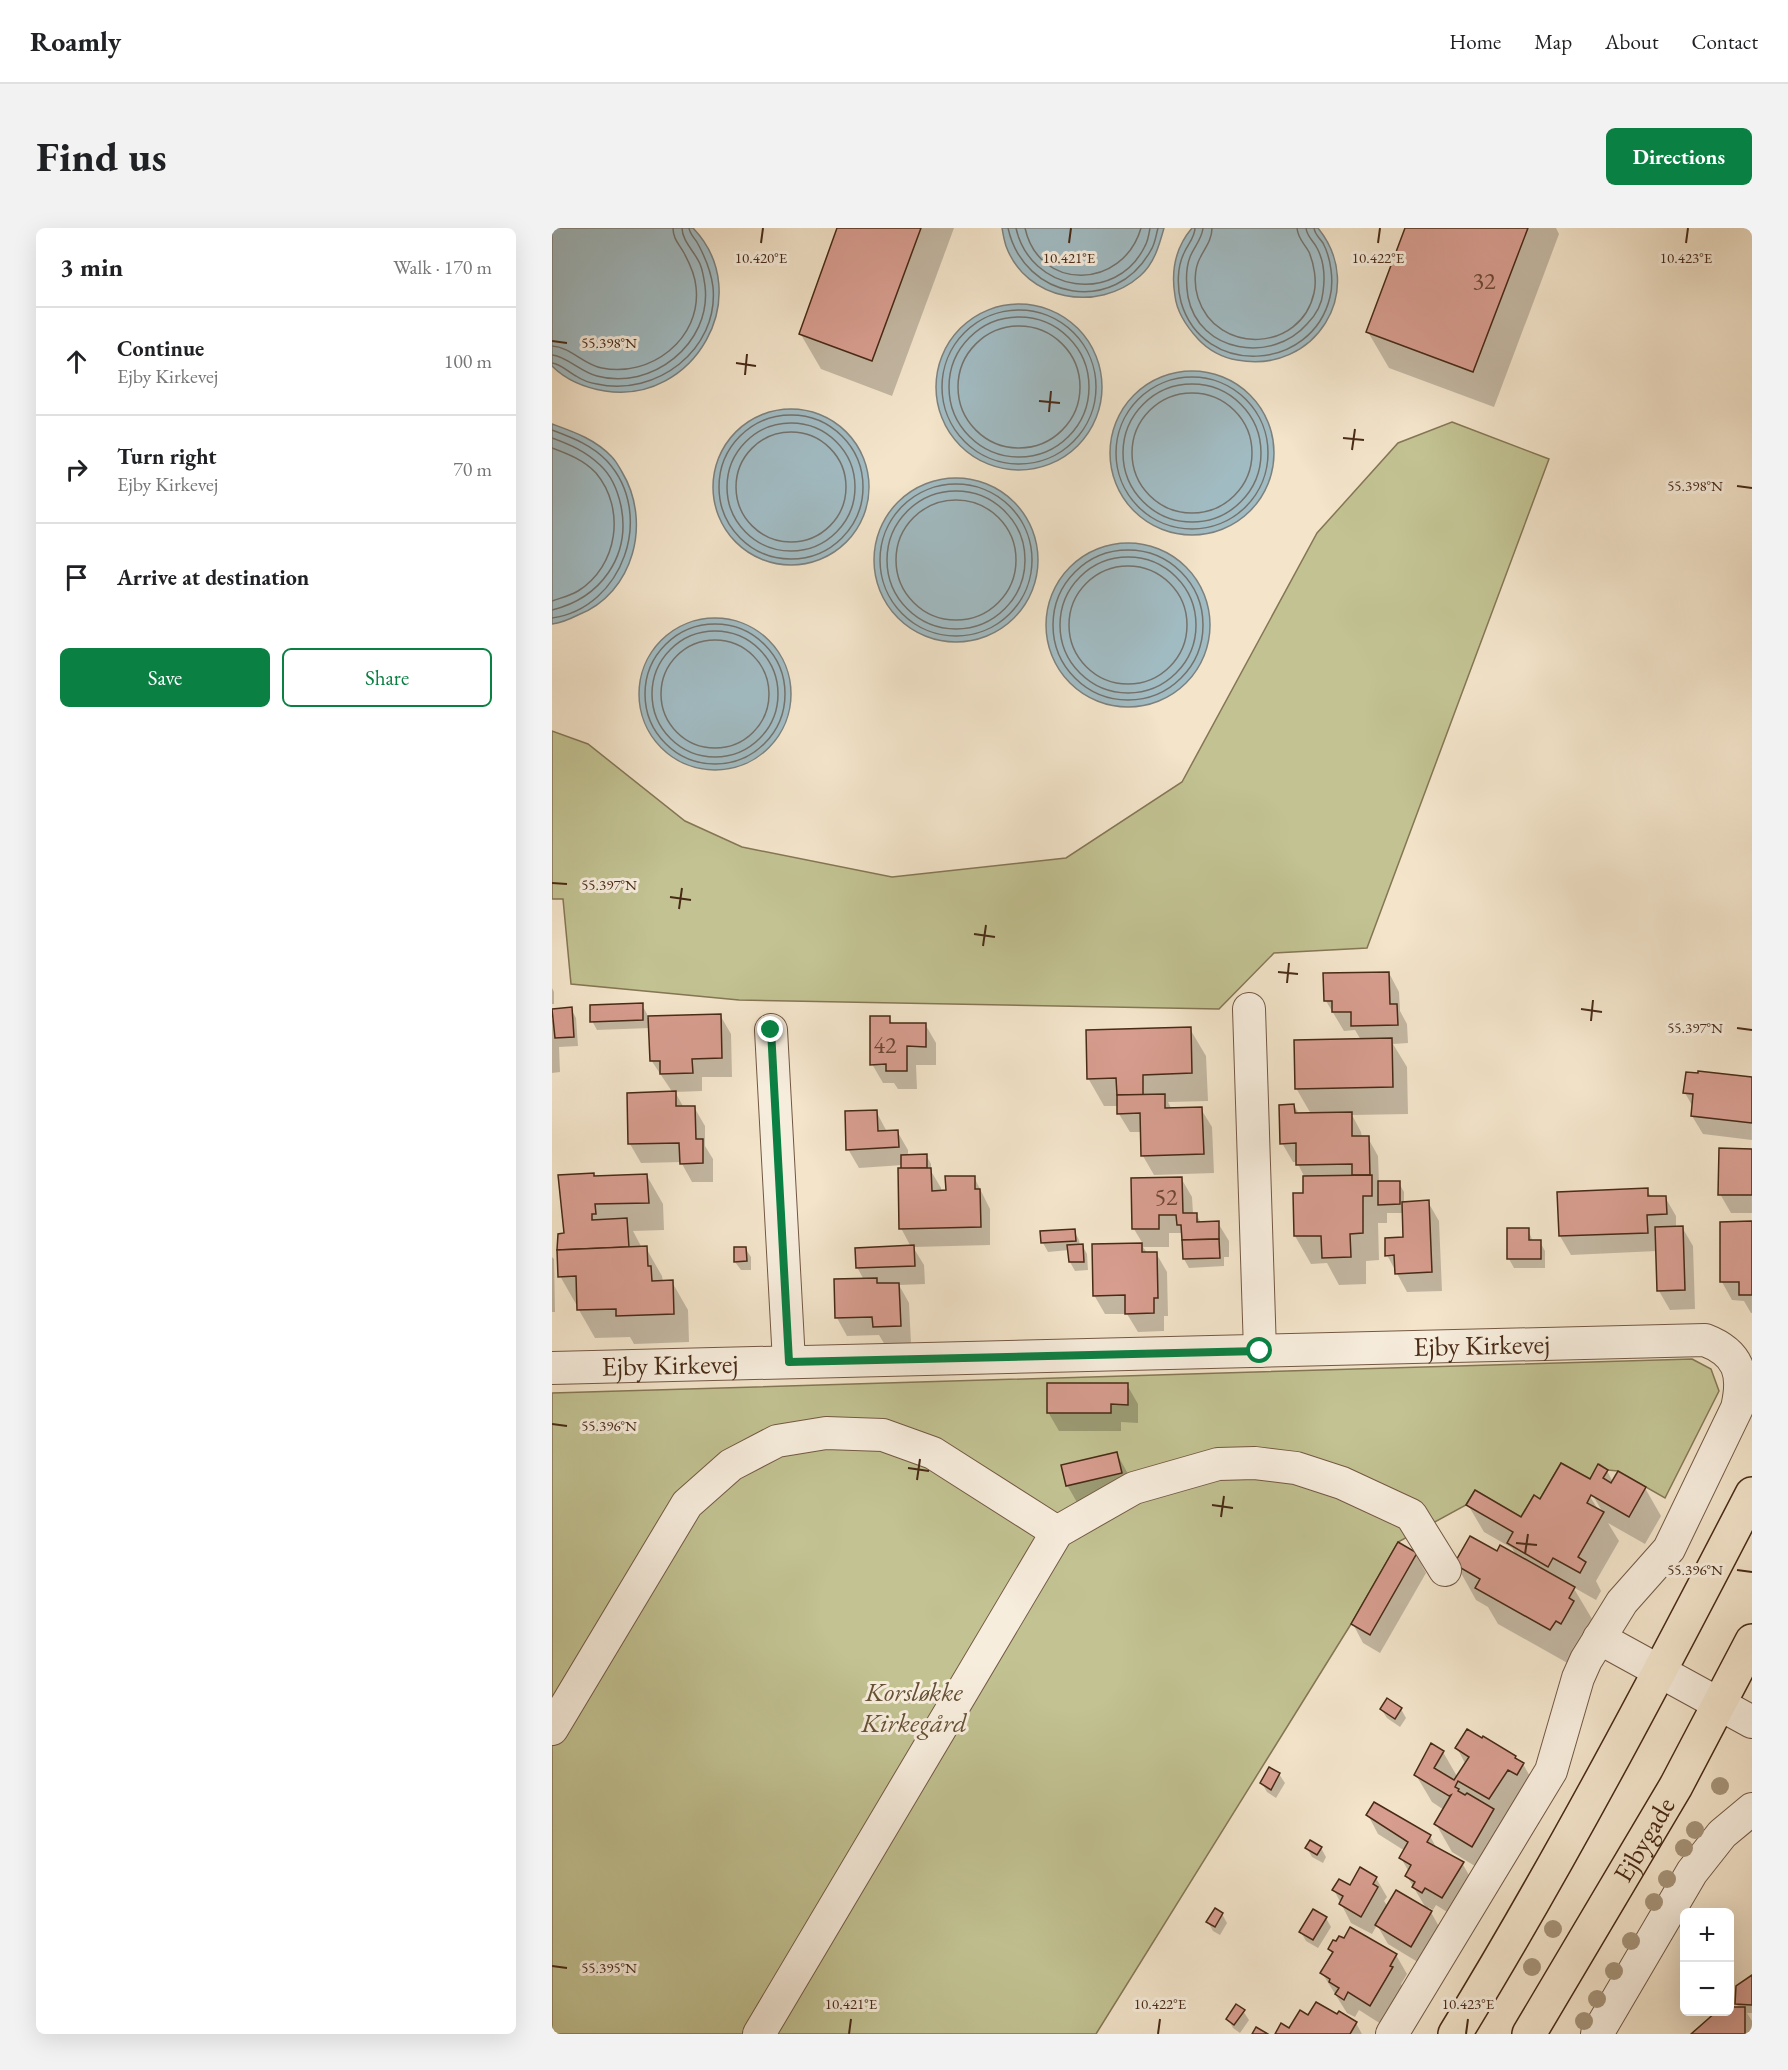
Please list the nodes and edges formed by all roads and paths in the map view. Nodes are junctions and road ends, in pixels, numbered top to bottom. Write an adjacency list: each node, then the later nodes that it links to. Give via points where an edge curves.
1 (1249, 1009): 3 (street)
2 (771, 1030): 4 (street)
3 (1260, 1351): 4 (street, Ejby Kirkevej); 9 (street, Ejby Kirkevej, via 1705,1340 1717,1344 1732,1357 1741,1374 1737,1408 1669,1549 1622,1602)
4 (789, 1362): 5 (street, Ejby Kirkevej)
5 (552, 1368)
6 (1752, 1494): 11 (main road)
7 (1057, 1532): 8 (street, via 1134,1488 1218,1464 1255,1463 1296,1468 1342,1483 1411,1515); 14 (street, via 933,1453 883,1435 825,1432 777,1441 731,1465 687,1504); 16 (street)
8 (1444, 1570)
9 (1599, 1638): 11 (street); 17 (street, via 1578,1678 1551,1772)
10 (1752, 1641): 12 (main road, Ejbygade)
11 (1659, 1671): 12 (street); 18 (main road)
12 (1720, 1704): 13 (street); 19 (main road, Ejbygade)
13 (1752, 1722)
14 (552, 1729)
15 (1752, 1809): 20 (street, via 1722,1834 1692,1872)
16 (759, 2034)
17 (1392, 2034)
18 (1455, 2034)
19 (1529, 2034)
20 (1597, 2034)

